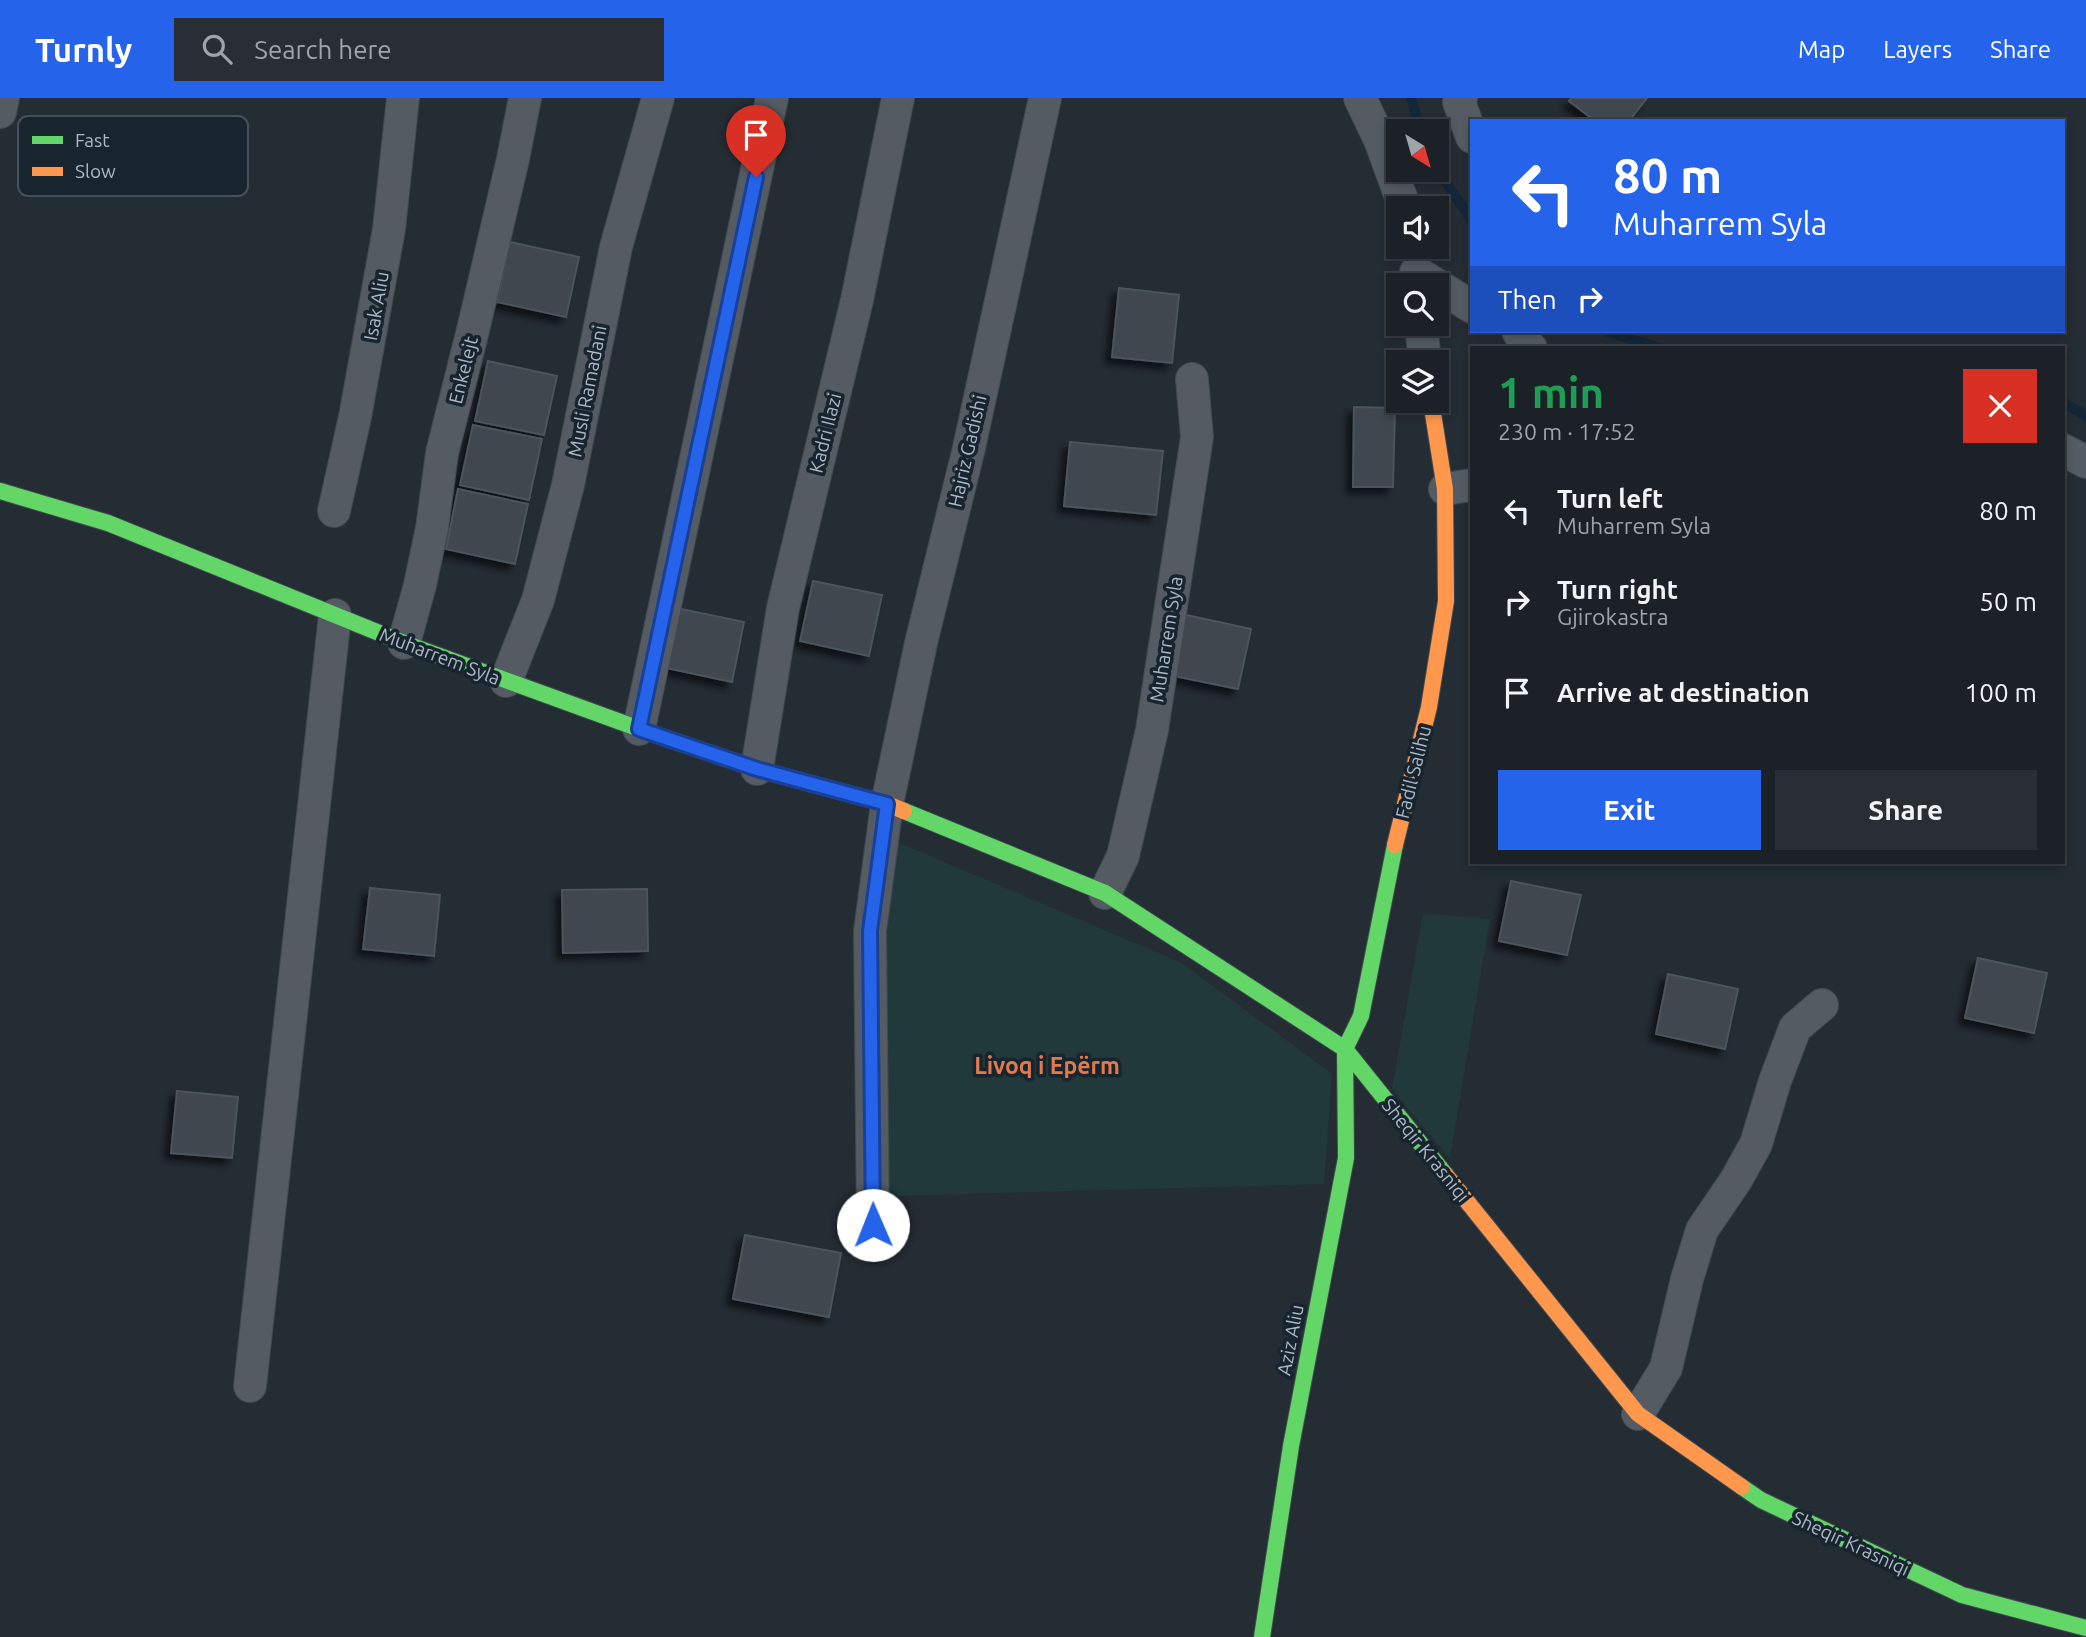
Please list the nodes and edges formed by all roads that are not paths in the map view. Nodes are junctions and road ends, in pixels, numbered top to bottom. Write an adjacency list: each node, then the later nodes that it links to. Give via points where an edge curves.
1 (3, 98): 10 (street)
2 (403, 98): 21 (street, Isak Aliu, via 389,229)
3 (525, 98): 23 (street, Enkelejt, via 442,453 432,528)
4 (657, 98): 24 (street, Musli Ramadani, via 616,247 568,485 538,600)
5 (772, 98): 25 (street)
6 (898, 98): 26 (street, Kadri Ilazi, via 858,300 783,608)
7 (1045, 98): 27 (street, Hajriz Gadishi)
8 (1360, 98): 12 (street)
9 (1461, 98): 11 (street)
10 (0, 112)
11 (1470, 132)
12 (1401, 196)
13 (1415, 268): 14 (street)
14 (1470, 306)
15 (1192, 379): 28 (street, Muharrem Syla, via 1197,437 1152,730 1123,856)
16 (1435, 413): 19 (street, Fadil Salihu)
17 (2065, 451): 18 (street)
18 (2086, 462)
19 (1458, 487): 30 (street, Fadil Salihu, via 1429,707 1389,868 1361,1016)
20 (0, 491): 22 (street, Muharrem Syla, via 108,523)
21 (334, 511)
22 (335, 615): 23 (street, Muharrem Syla); 32 (street)
23 (404, 643): 24 (street, Muharrem Syla)
24 (506, 681): 25 (street, Muharrem Syla)
25 (639, 729): 26 (street, Muharrem Syla)
26 (757, 769): 27 (street, Muharrem Syla)
27 (887, 804): 28 (street, Muharrem Syla); 31 (street, via 870,931)
28 (1105, 893): 30 (street, Muharrem Syla)
29 (1822, 1005): 33 (street, via 1795,1028 1756,1144 1702,1230 1666,1367)
30 (1345, 1049): 33 (street, Sheqir Krasniqi); 35 (street, Aziz Aliu, via 1346,1158 1291,1446)
31 (873, 1225)
32 (250, 1386)
33 (1638, 1414): 34 (street, Sheqir Krasniqi, via 1761,1500 1962,1595)
34 (2086, 1628)
35 (1262, 1637)

